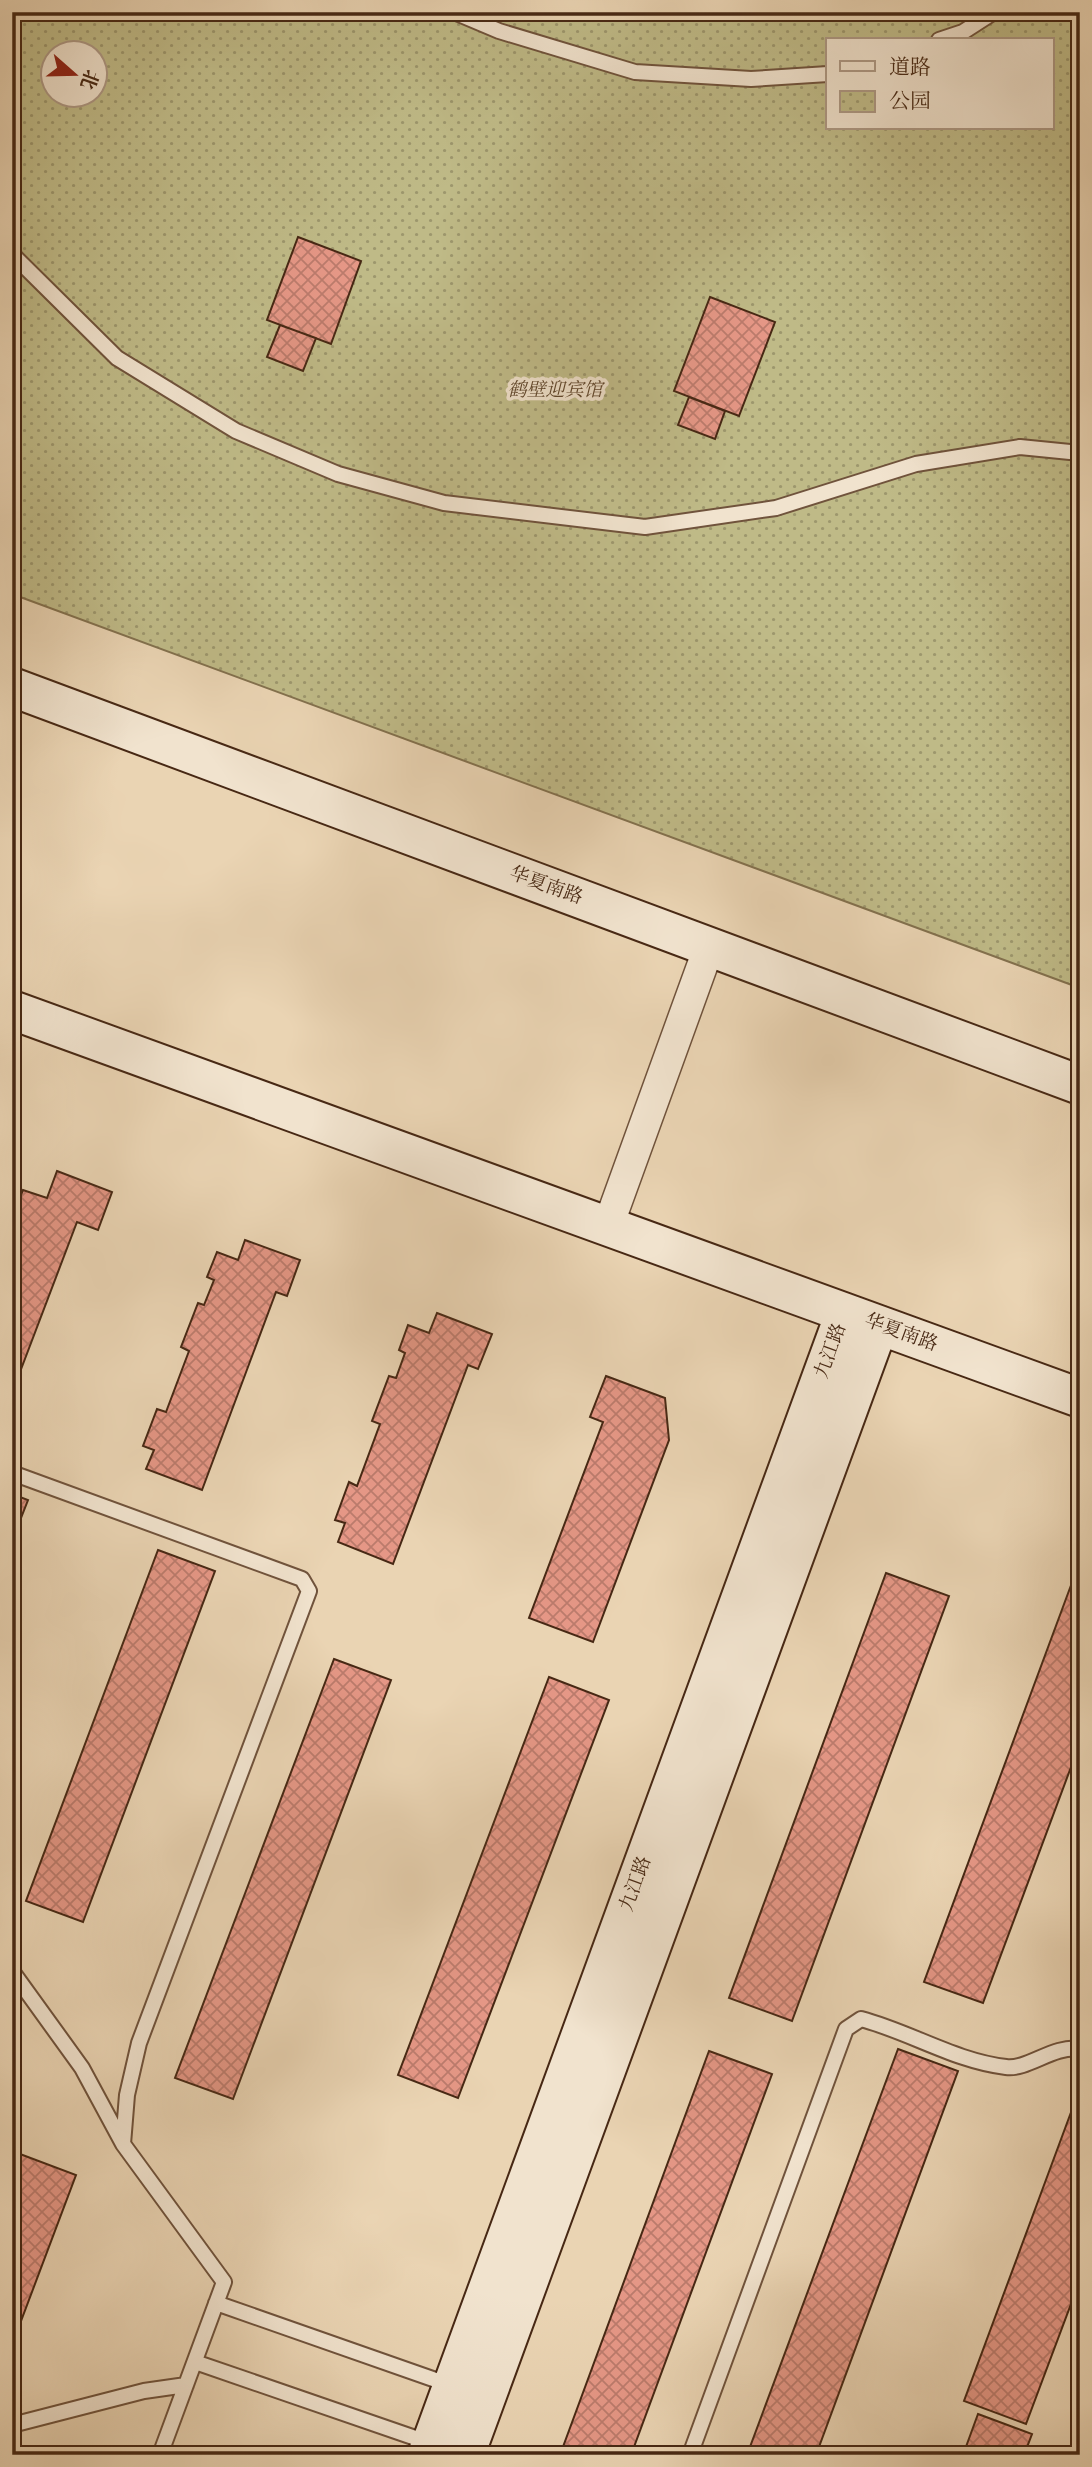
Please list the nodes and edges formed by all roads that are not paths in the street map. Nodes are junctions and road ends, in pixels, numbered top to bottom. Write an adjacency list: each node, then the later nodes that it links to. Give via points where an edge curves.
1 (454, 12): 4 (lane, via 499,31 635,72 751,79)
2 (994, 12): 3 (lane)
3 (945, 38)
4 (826, 74)
5 (12, 254): 6 (lane, via 117,358 236,431 338,474 444,503 645,527 776,508 916,464 1020,447)
6 (1080, 453)
7 (12, 687): 8 (street, 华夏南路)
8 (709, 947): 10 (street, 华夏南路); 11 (street)
9 (12, 1010): 11 (street, 华夏南路)
10 (1080, 1085)
11 (608, 1226): 12 (street, 华夏南路)
12 (862, 1319): 13 (street, 华夏南路); 21 (street, 九江路); 23 (street, 九江路)
13 (1080, 1398)
14 (12, 1473): 17 (lane, via 302,1578 309,1591 139,2043 127,2095)
15 (12, 1971): 17 (lane, via 82,2068)
16 (1080, 2049): 25 (lane, via 1056,2051 1010,2068 968,2059 860,2019 846,2029)
17 (124, 2144): 18 (lane, via 224,2282)
18 (216, 2303): 19 (lane); 21 (lane)
19 (195, 2362): 20 (lane); 23 (lane)
20 (186, 2385): 22 (lane, via 144,2391); 24 (lane)
21 (452, 2385): 23 (street, 九江路)
22 (12, 2425)
23 (441, 2451)
24 (160, 2455)
25 (690, 2455)

